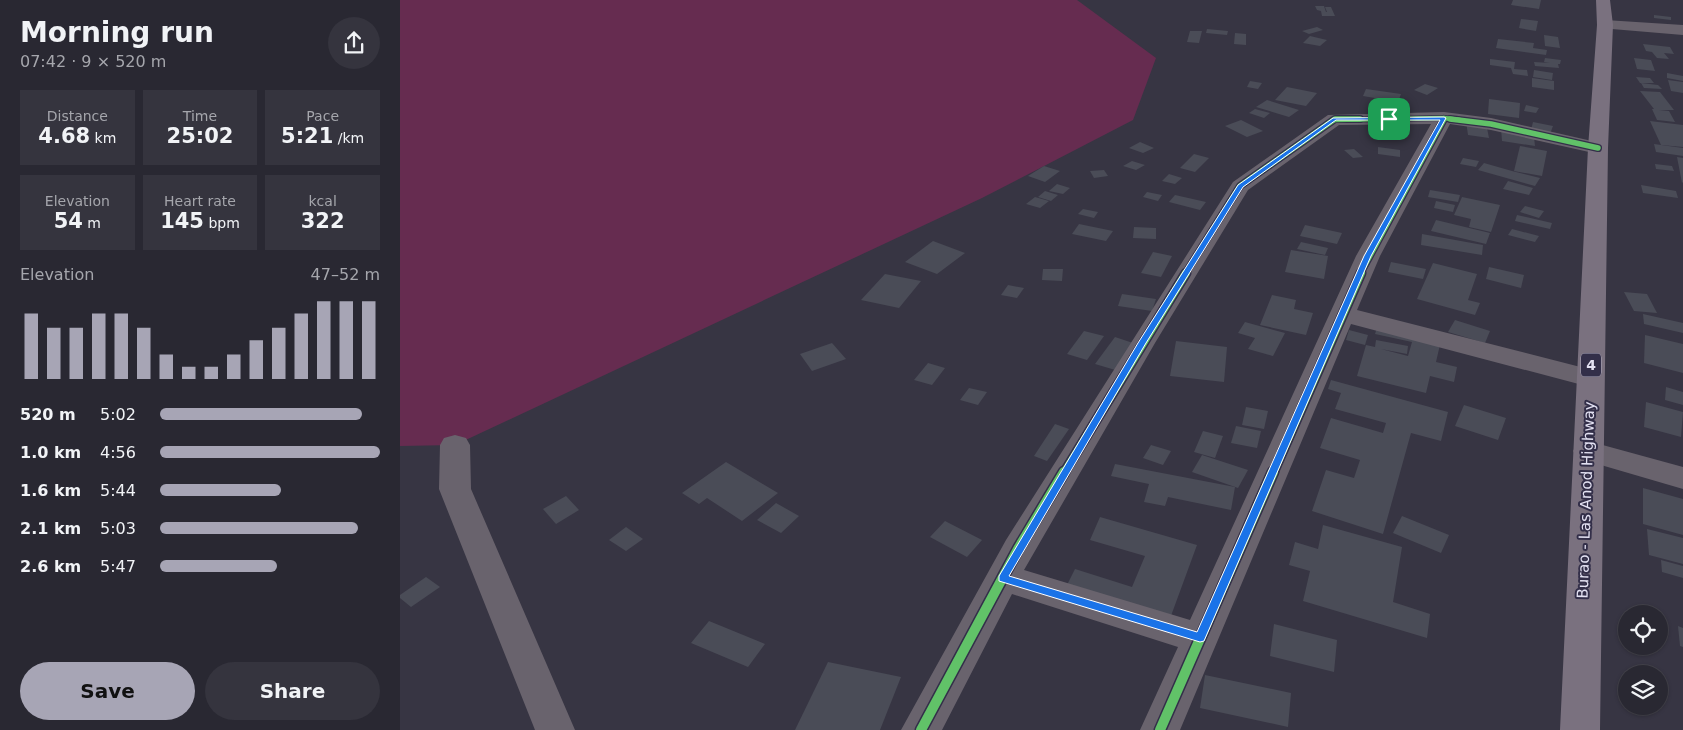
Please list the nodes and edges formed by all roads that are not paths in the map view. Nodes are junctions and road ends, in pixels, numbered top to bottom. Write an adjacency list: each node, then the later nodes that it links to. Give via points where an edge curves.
1 (1604, 12): 2 (street); 4 (highway, Burao - Las Anod Highway / 4)
2 (1683, 30)
3 (1444, 118): 4 (street, via 1491,124); 5 (street, via 1368,256); 10 (street, via 1335,119 1240,186 1142,343)
4 (1598, 148): 6 (highway, Burao - Las Anod Highway / 4)
5 (1343, 314): 6 (street); 11 (street)
6 (1590, 378): 8 (highway, Burao - Las Anod Highway / 4)
7 (456, 445): 12 (street, via 455,489)
8 (1588, 451): 9 (street); 15 (highway, Burao - Las Anod Highway / 4)
9 (1683, 478)
10 (1003, 578): 11 (street); 13 (street)
11 (1200, 638): 14 (street)
12 (555, 730)
13 (922, 730)
14 (1160, 730)
15 (1580, 730)

